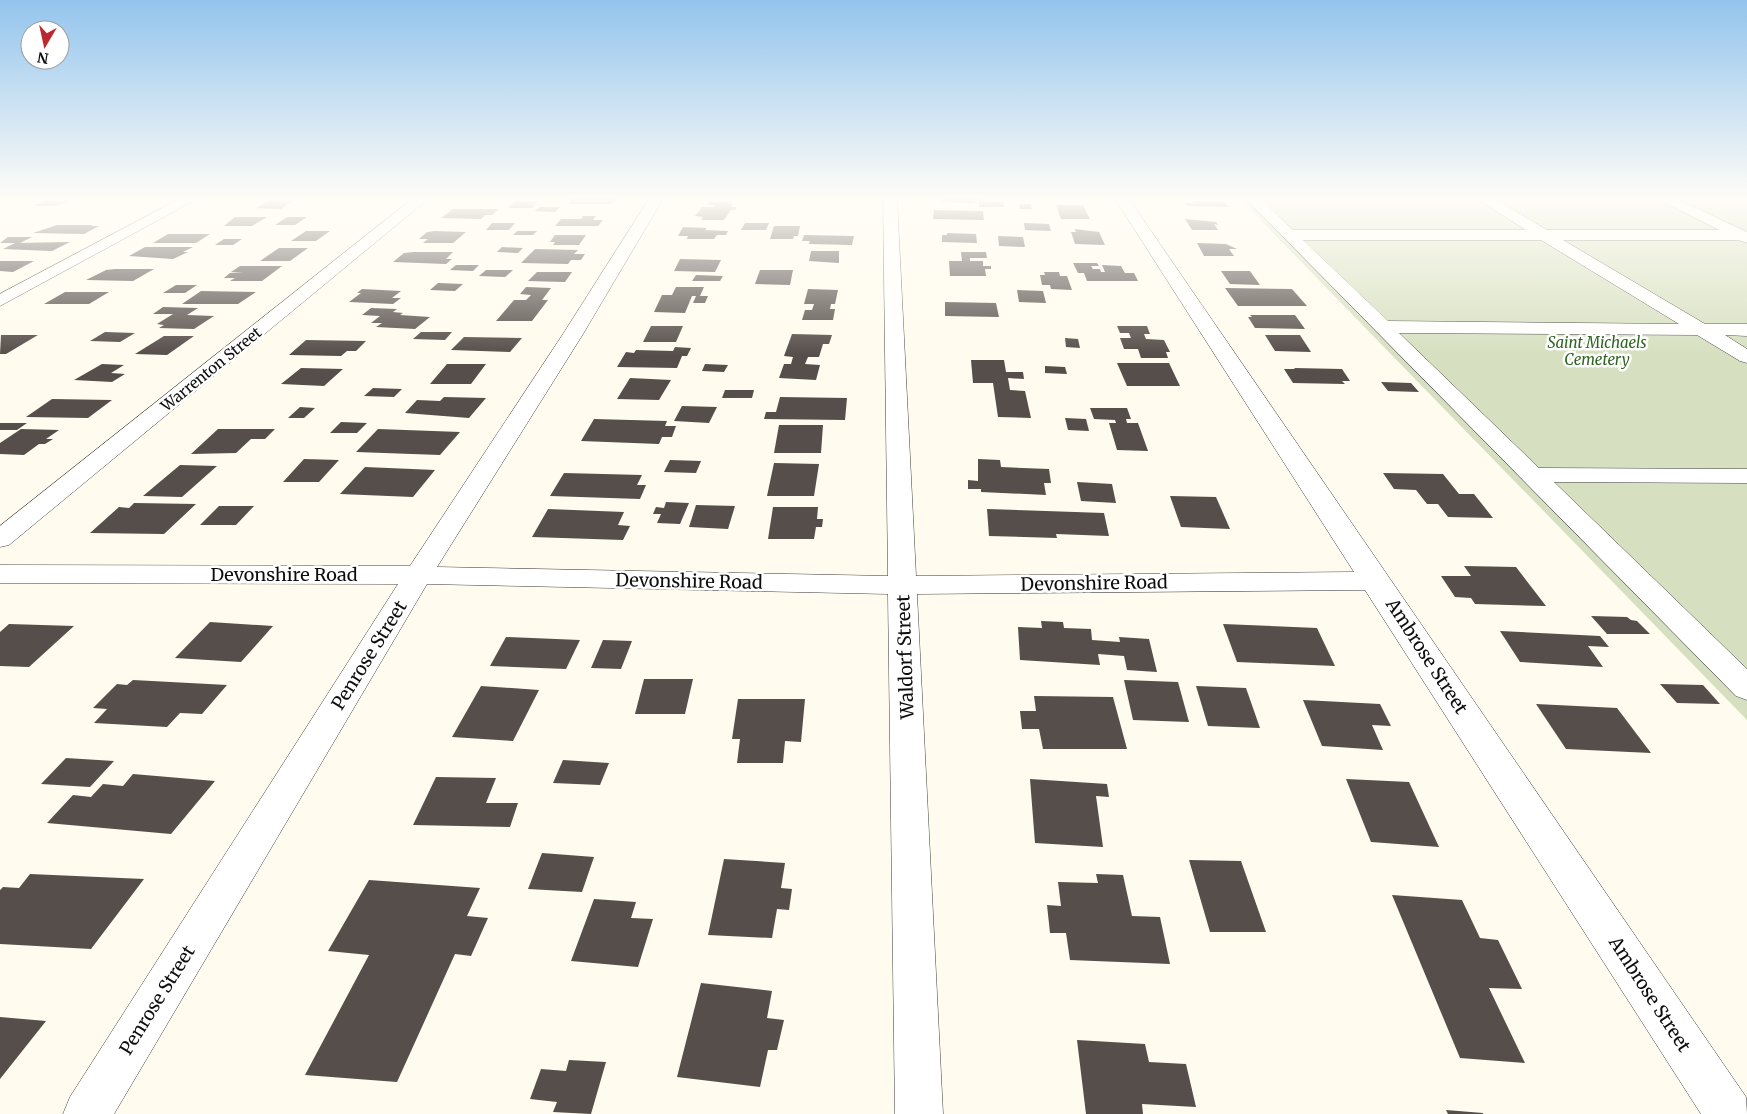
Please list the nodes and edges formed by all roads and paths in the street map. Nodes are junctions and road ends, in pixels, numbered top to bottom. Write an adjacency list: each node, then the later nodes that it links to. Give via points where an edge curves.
1 (93, 251): 8 (street)
2 (357, 251): 15 (street, Warrenton Street)
3 (624, 251): 17 (street, Penrose Street)
4 (892, 251): 19 (street, Waldorf Street)
5 (1157, 251): 18 (street, Ambrose Street)
6 (1307, 251): 9 (street)
7 (1570, 251): 10 (street)
8 (0, 301)
9 (1382, 327): 10 (street); 13 (street)
10 (1701, 329): 11 (street); 12 (street)
11 (1747, 330)
12 (1747, 358)
13 (1530, 475): 14 (street); 20 (street)
14 (1747, 476)
15 (0, 540)
16 (0, 574): 17 (street, Devonshire Road)
17 (418, 575): 19 (street, Devonshire Road); 21 (street, Penrose Street)
18 (1377, 581): 19 (street, Devonshire Road); 23 (street, Ambrose Street)
19 (903, 585): 22 (street, Waldorf Street)
20 (1747, 688)
21 (87, 1114)
22 (919, 1114)
23 (1729, 1114)

